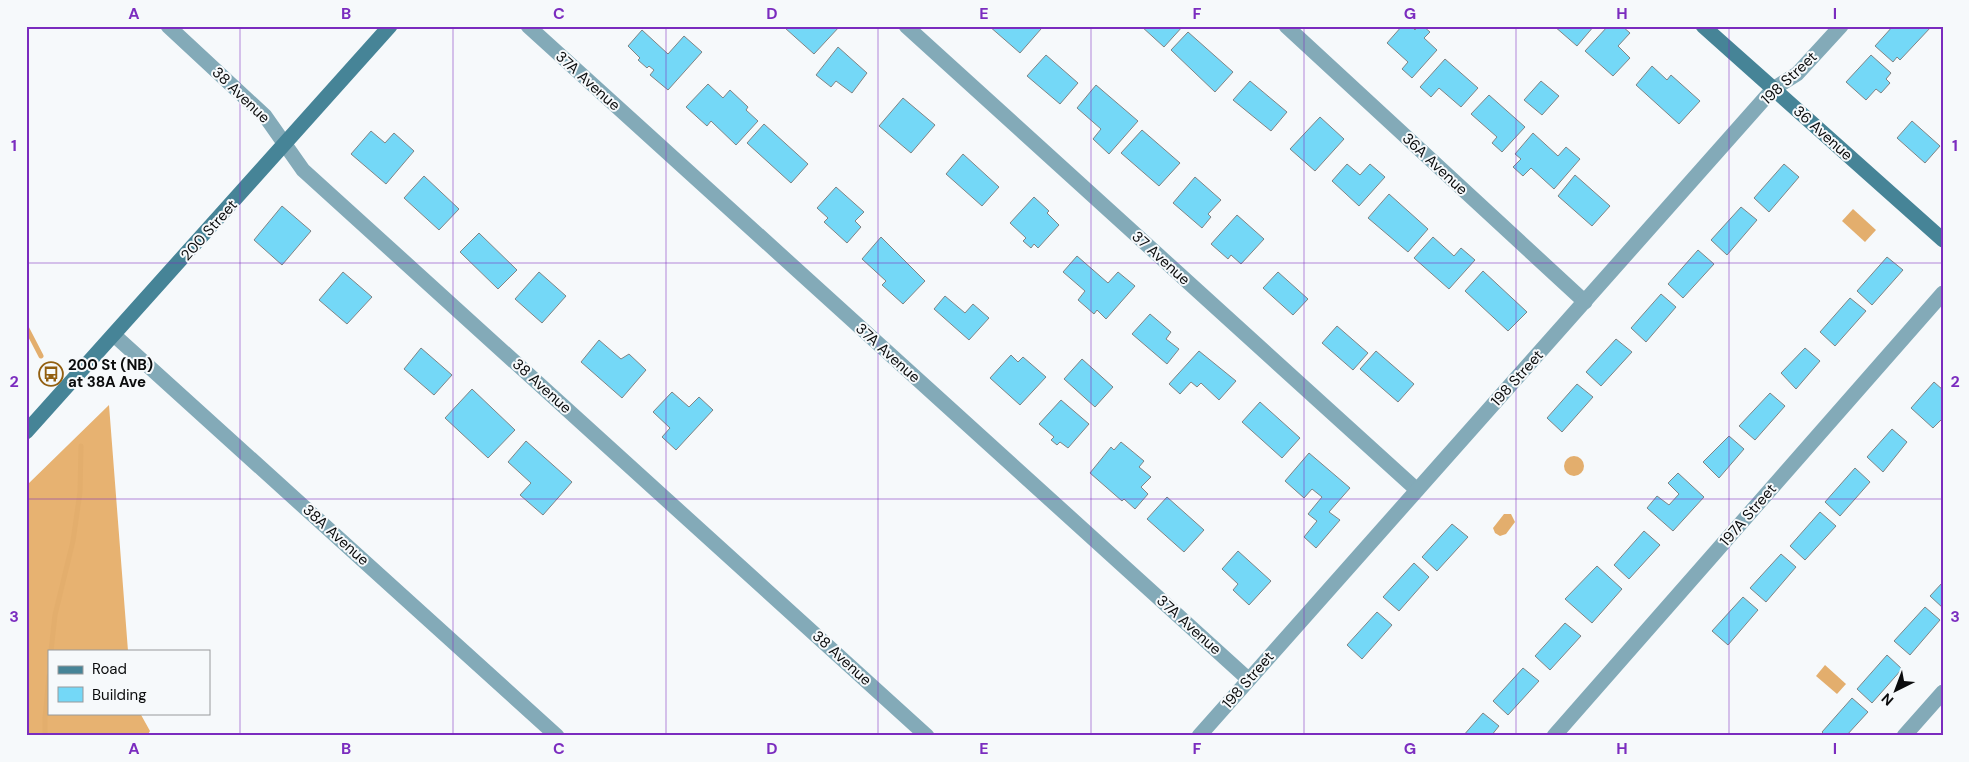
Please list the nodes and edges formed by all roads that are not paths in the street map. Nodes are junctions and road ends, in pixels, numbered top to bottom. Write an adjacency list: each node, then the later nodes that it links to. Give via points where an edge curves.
1 (168, 26): 9 (street, 38 Avenue, via 265,116)
2 (390, 26): 9 (main road, 200 Street)
3 (528, 26): 16 (street, 37A Avenue)
4 (906, 26): 15 (street, 37 Avenue)
5 (1286, 26): 12 (street, 36A Avenue)
6 (1703, 26): 8 (main road, 36 Avenue)
7 (1841, 26): 8 (street, 198 Street, via 1797,74)
8 (1773, 89): 10 (main road, 36 Avenue); 12 (street, 198 Street)
9 (285, 144): 13 (main road, 200 Street); 19 (street, 38 Avenue, via 303,170)
10 (1943, 240)
11 (1943, 294): 21 (street, 197A Street)
12 (1585, 302): 15 (street, 198 Street)
13 (114, 335): 14 (main road, 200 Street); 18 (street, 38A Avenue)
14 (26, 432)
15 (1417, 490): 16 (street, 198 Street)
16 (1248, 679): 20 (street, 198 Street)
17 (1943, 692): 22 (street)
18 (557, 736)
19 (927, 736)
20 (1199, 736)
21 (1554, 736)
22 (1904, 736)

